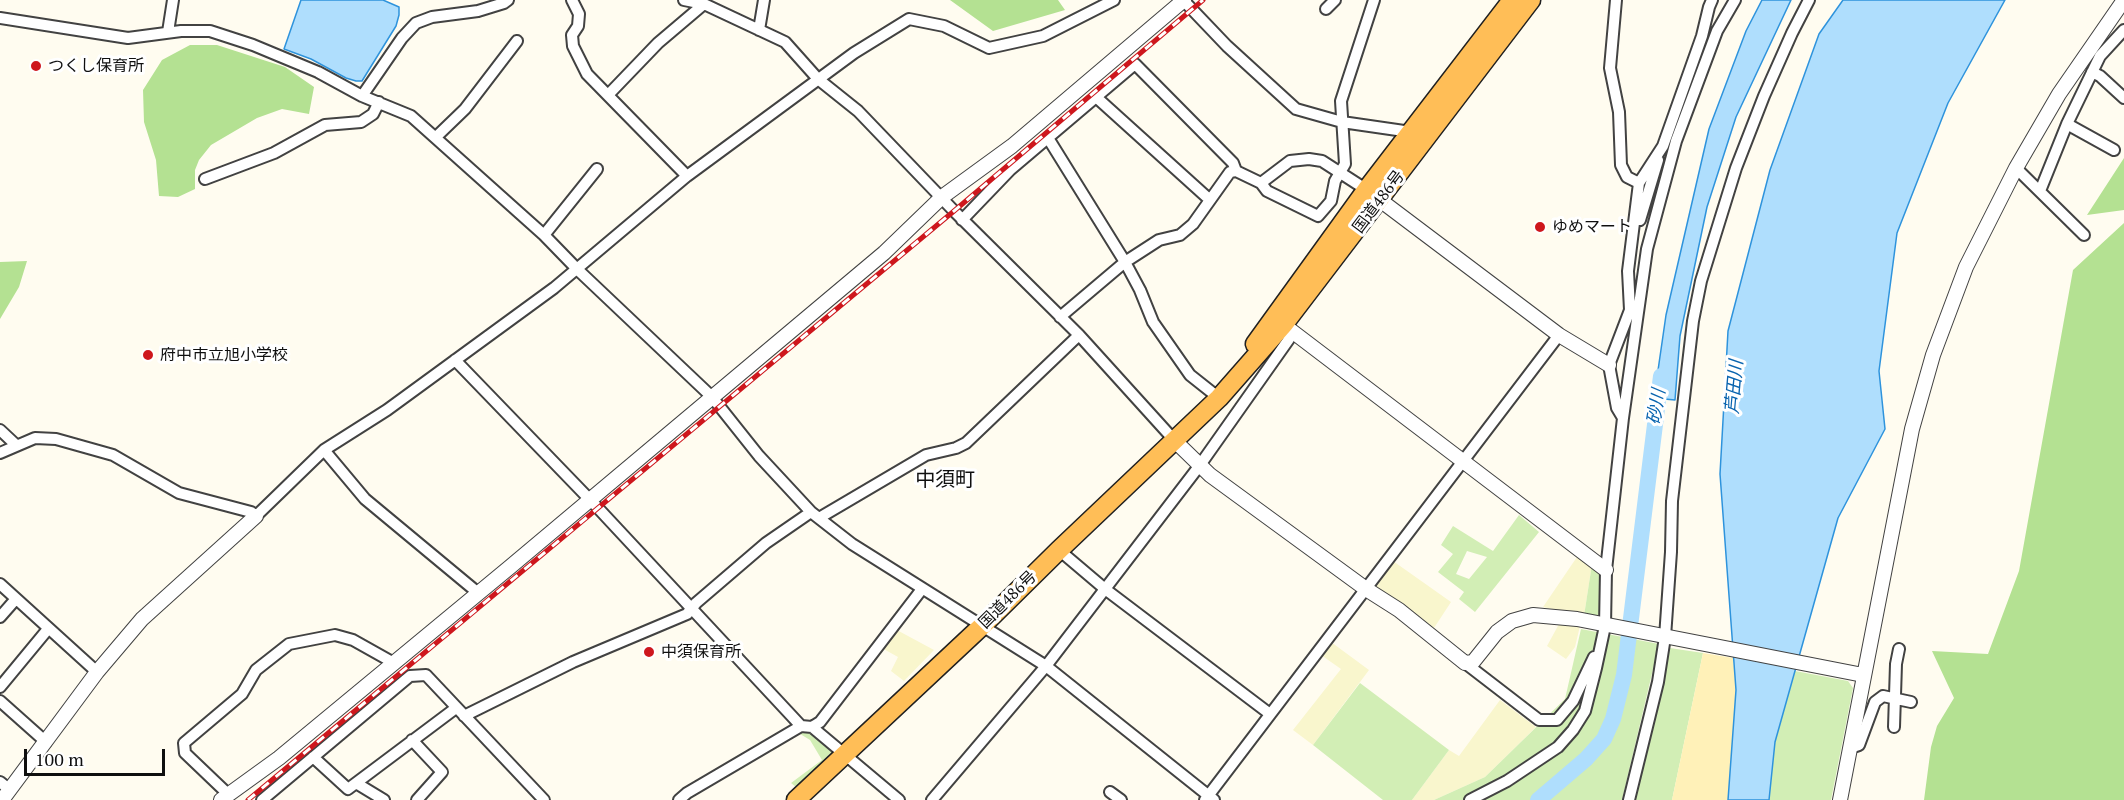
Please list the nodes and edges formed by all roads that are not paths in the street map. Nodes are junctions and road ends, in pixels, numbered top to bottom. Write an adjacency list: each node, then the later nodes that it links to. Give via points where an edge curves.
1 (173, 0): 23 (street)
2 (508, 0): 28 (street, via 478,11 416,23)
3 (572, 0): 27 (street, via 579,14 572,35 573,46 587,74)
4 (684, 0): 17 (street)
5 (764, 0): 21 (street)
6 (1114, 0): 18 (street)
7 (1184, 0): 32 (street, via 1296,109); 49 (street, via 1012,146)
8 (1335, 0): 19 (street)
9 (1374, 0): 32 (street, via 1341,101)
10 (1512, 0): 34 (highway, 国道486号)
11 (1531, 0): 48 (highway, 国道486号)
12 (1616, 0): 46 (street, via 1610,68 1619,112 1621,165 1627,177)
13 (1712, 0): 37 (street)
14 (1735, 0): 57 (street, via 1717,31 1676,141)
15 (1809, 0): 90 (street, via 1764,96 1736,168 1701,281 1672,501)
16 (2124, 0): 39 (street, via 2059,94)
17 (704, 4): 21 (street); 27 (street, via 658,43)
18 (1102, 4): 26 (street, via 1043,36 989,48 944,26 909,19)
19 (1326, 9)
20 (0, 18): 23 (street, via 128,38)
21 (759, 30): 26 (street, via 785,42)
22 (2124, 30): 25 (street, via 2100,56)
23 (168, 32): 28 (street, via 210,31 253,45 318,72)
24 (517, 41): 35 (street, via 465,110)
25 (2092, 72): 30 (street); 33 (street)
26 (818, 79): 43 (street); 49 (street, via 858,111)
27 (608, 95): 43 (street)
28 (362, 96): 31 (street)
29 (1096, 98): 36 (street); 41 (street, via 1135,64 1233,163); 50 (street)
30 (2124, 98)
31 (379, 102): 35 (street, via 411,116); 44 (street, via 373,114 361,122 325,125 274,153)
32 (1342, 122): 34 (street); 42 (street, via 1346,164)
33 (2067, 124): 38 (street); 47 (street)
34 (1411, 132): 48 (highway, 国道486号)
35 (436, 137): 52 (street)
36 (1048, 138): 51 (street, via 1010,170); 54 (street)
37 (1663, 146): 46 (street); 56 (street)
38 (2114, 150)
39 (2016, 168): 47 (street); 96 (street, via 1966,267 1933,355 1912,429)
40 (597, 169): 52 (street)
41 (1236, 171): 45 (street); 50 (street, via 1230,172)
42 (1340, 174): 45 (street, via 1322,161 1290,161); 45 (street, via 1331,201 1318,216 1268,191); 48 (street)
43 (687, 176): 55 (street)
44 (205, 179)
45 (1261, 183)
46 (1639, 183): 56 (street)
47 (2040, 191): 53 (street)
48 (1374, 195): 59 (highway, 国道486号); 61 (street)
49 (942, 197): 51 (street); 64 (street, via 884,253)
50 (1210, 200): 54 (street, via 1180,235 1159,240)
51 (962, 220): 58 (street)
52 (544, 235): 55 (street)
53 (2084, 235)
54 (1125, 262): 58 (street); 65 (street, via 1153,322 1190,375)
55 (578, 270): 62 (street); 64 (street)
56 (1628, 271): 57 (street)
57 (1634, 309): 63 (street); 66 (street)
58 (1060, 317): 60 (street)
59 (1279, 320): 65 (highway, 国道486号); 72 (street); 73 (street, via 1289,339)
60 (1079, 335): 68 (street); 75 (street, via 966,443 926,455)
61 (1559, 335): 63 (street); 72 (street)
62 (455, 360): 70 (street); 74 (street)
63 (1609, 365): 66 (street, via 1617,408)
64 (712, 398): 74 (street); 75 (street, via 759,456)
65 (1219, 398): 68 (highway, 国道486号)
66 (1623, 418): 78 (street)
67 (0, 430): 69 (street)
68 (1175, 441): 73 (street); 77 (highway, 国道486号)
69 (16, 445): 71 (street); 76 (street, via 35,438 56,439 113,455 179,493)
70 (324, 450): 76 (street); 83 (street, via 365,499)
71 (0, 453)
72 (1463, 462): 78 (street); 82 (street)
73 (1200, 465): 81 (street); 82 (street)
74 (590, 500): 83 (street); 85 (street)
75 (815, 515): 80 (street); 85 (street, via 766,543)
76 (256, 516): 95 (street, via 142,619)
77 (1059, 550): 81 (street); 87 (highway, 国道486号)
78 (1606, 570): 88 (street)
79 (0, 584): 84 (street)
80 (922, 589): 87 (street); 103 (street, via 820,722)
81 (1105, 589): 94 (street); 102 (street)
82 (1366, 589): 93 (street); 102 (street)
83 (477, 592): 92 (street)
84 (15, 600): 86 (street); 89 (street)
85 (691, 609): 101 (street); 103 (street)
86 (0, 617)
87 (983, 625): 94 (street); 108 (highway, 国道486号)
88 (1609, 627): 90 (street); 93 (street, via 1533,615 1512,621 1497,632 1473,662); 93 (street, via 1573,701 1557,720 1539,720); 124 (street, via 1585,711 1573,730 1558,747)
89 (48, 629): 95 (street); 97 (street)
90 (1666, 637): 96 (street); 125 (street)
91 (1899, 649): 98 (street)
92 (394, 663): 113 (street); 113 (street, via 353,640 335,635 289,644 256,670 242,694 184,743 185,753)
93 (1466, 663)
94 (1046, 666): 114 (street); 122 (street)
95 (97, 672): 106 (street)
96 (1859, 675): 107 (street)
97 (0, 687)
98 (1895, 698): 100 (street); 104 (street); 107 (street, via 1883,696 1875,702 1859,745)
99 (0, 701): 106 (street)
100 (1911, 702)
101 (460, 712): 105 (street); 109 (street, via 426,675 410,676); 118 (street)
102 (1270, 714): 114 (street)
103 (807, 727): 108 (street); 119 (street)
104 (1894, 727)
105 (412, 740): 110 (street); 117 (street, via 442,772)
106 (46, 742): 111 (street)
107 (1850, 748): 126 (street)
108 (844, 753): 120 (highway, 国道486号); 121 (street)
109 (313, 757): 110 (street, via 348,789); 115 (street)
110 (356, 783): 116 (street)
111 (4, 790)
112 (1110, 792): 123 (street)
113 (225, 798)
114 (1209, 798)
115 (262, 800)
116 (384, 800)
117 (417, 800)
118 (544, 800)
119 (679, 800)
120 (796, 800)
121 (899, 800)
122 (932, 800)
123 (1121, 800)
124 (1470, 800)
125 (1629, 800)
126 (1840, 800)

